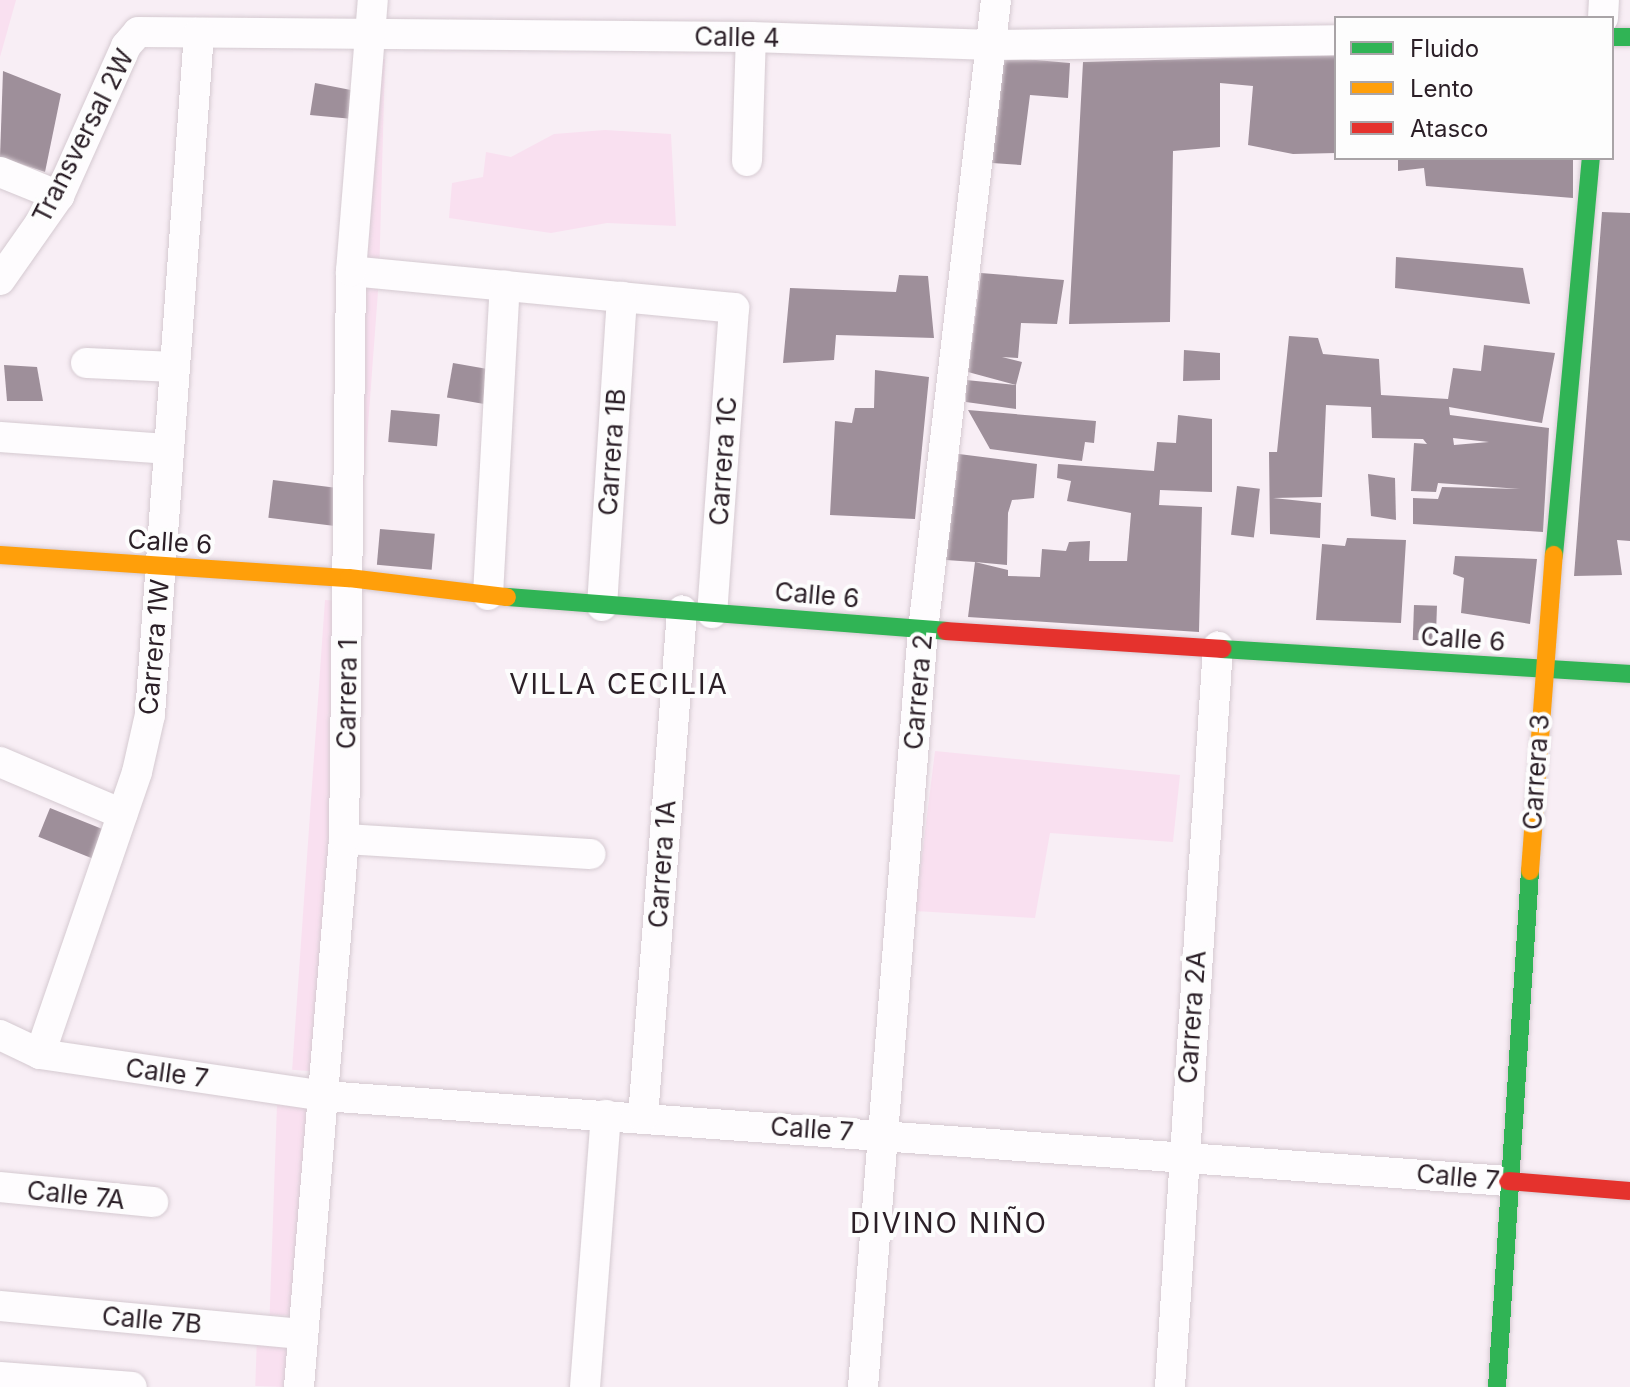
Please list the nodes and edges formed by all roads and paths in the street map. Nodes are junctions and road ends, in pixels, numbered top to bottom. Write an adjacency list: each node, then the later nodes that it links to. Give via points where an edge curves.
1 (373, 0): 5 (street, Carrera 1)
2 (996, 0): 8 (street, Carrera 2)
3 (138, 32): 4 (street, Calle 4); 12 (street, Transversal 2W, via 126,46)
4 (199, 33): 5 (street, Calle 4); 18 (street, Carrera 1W)
5 (369, 34): 6 (street, Calle 4); 13 (street, Carrera 1)
6 (751, 37): 8 (street, Calle 4); 10 (street)
7 (1334, 40): 8 (street, Calle 4)
8 (993, 45): 28 (street, Carrera 2)
9 (1591, 160): 30 (street, Carrera 3)
10 (747, 161)
11 (0, 172): 12 (street)
12 (59, 196): 14 (street, Transversal 2W)
13 (351, 271): 15 (street); 23 (street, Carrera 1)
14 (0, 280)
15 (505, 285): 16 (street); 24 (street)
16 (622, 297): 25 (street, Carrera 1B); 27 (street, Carrera 1C, via 734,308)
17 (86, 363): 18 (street)
18 (175, 367): 20 (street, Carrera 1W)
19 (0, 437): 20 (street)
20 (169, 449): 22 (street, Carrera 1W)
21 (0, 555): 22 (street, Calle 6)
22 (161, 569): 23 (street, Calle 6); 33 (street, Carrera 1W, via 150,715)
23 (349, 578): 24 (street, Calle 6); 34 (street, Carrera 1)
24 (488, 595): 25 (street, Calle 6)
25 (602, 606): 26 (street, Calle 6)
26 (682, 611): 27 (street, Calle 6); 41 (street, Carrera 1A)
27 (712, 613): 28 (street, Calle 6)
28 (923, 630): 29 (street, Calle 6); 42 (street, Carrera 2)
29 (1218, 647): 30 (street, Calle 6); 43 (street, Carrera 2A)
30 (1543, 671): 31 (street, Calle 6); 44 (street, Carrera 3)
31 (1630, 674)
32 (0, 762): 33 (street)
33 (122, 814): 38 (street, Carrera 1W)
34 (344, 839): 35 (street); 39 (street, Carrera 1)
35 (591, 854)
36 (0, 1035): 38 (street, Calle 7)
37 (0, 1050): 38 (street)
38 (40, 1054): 39 (street, Calle 7)
39 (324, 1096): 40 (street, Calle 7); 49 (street, Carrera 1)
40 (606, 1115): 41 (street, Calle 7); 53 (street)
41 (643, 1117): 42 (street, Calle 7)
42 (879, 1133): 43 (street, Calle 7); 54 (street, Carrera 2)
43 (1182, 1155): 44 (street, Calle 7); 55 (street, Carrera 2A)
44 (1508, 1181): 46 (street, Calle 7); 56 (street, Carrera 3)
45 (0, 1187): 47 (street, Calle 7A)
46 (1630, 1191)
47 (153, 1202)
48 (0, 1306): 49 (street, Calle 7B)
49 (303, 1334): 52 (street, Carrera 1)
50 (0, 1377): 51 (street)
51 (132, 1387)
52 (299, 1387)
53 (585, 1387)
54 (863, 1387)
55 (1170, 1387)
56 (1497, 1387)

